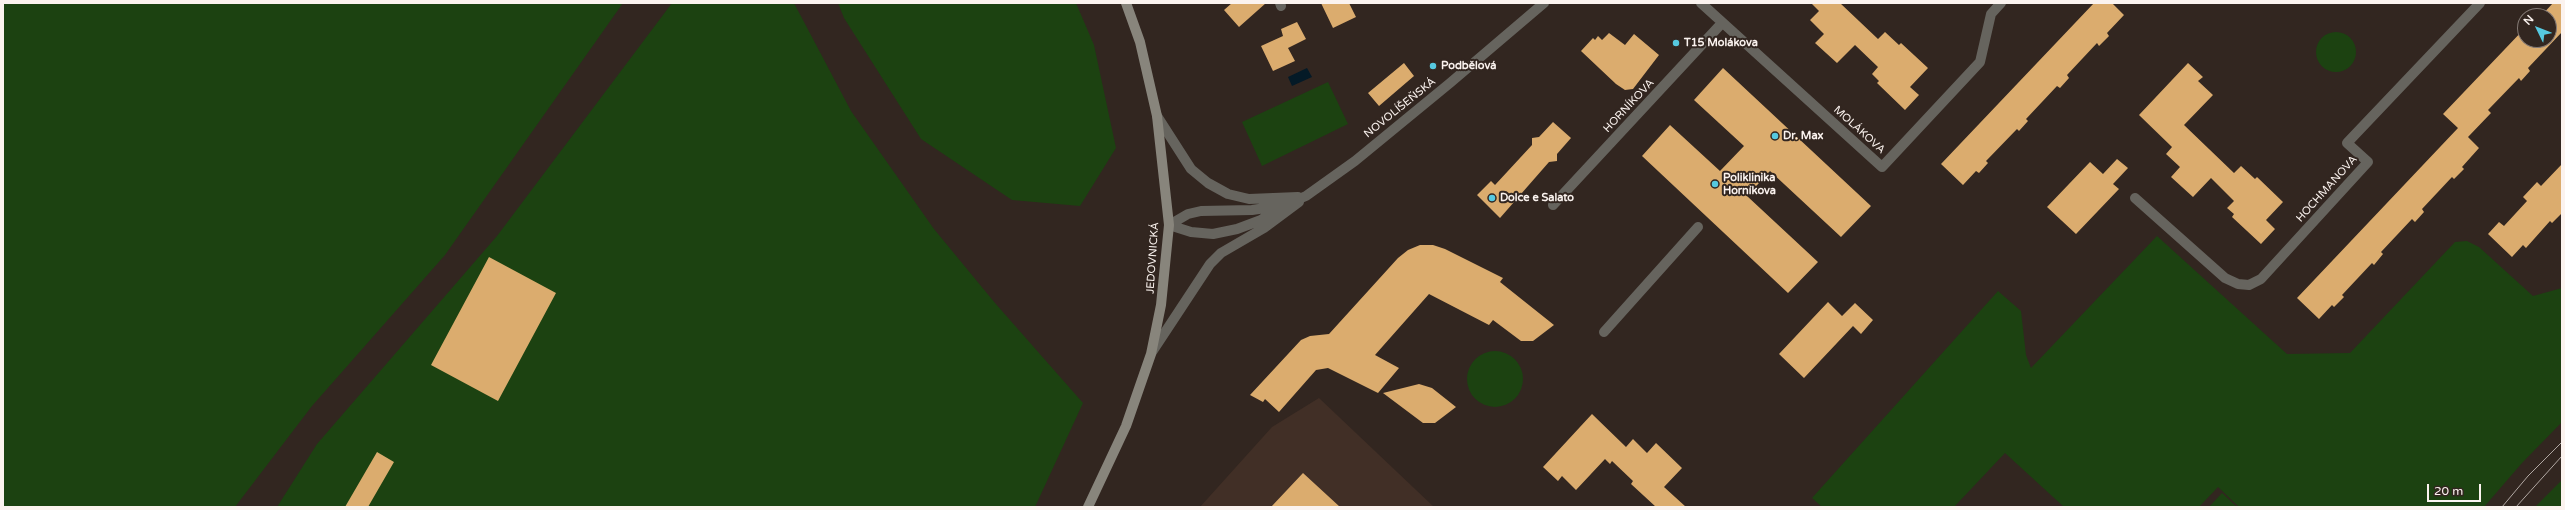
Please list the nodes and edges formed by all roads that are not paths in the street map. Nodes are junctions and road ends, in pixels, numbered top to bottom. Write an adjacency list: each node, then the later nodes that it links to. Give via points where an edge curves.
1 (1126, 3): 7 (main road, JEDOVNICKÁ, via 1140,42)
2 (1544, 3): 8 (street, NOVOLÍŠEŇSKÁ, via 1432,98)
3 (1701, 3): 6 (street, MOLÁKOVA)
4 (2002, 3): 6 (street, MOLÁKOVA, via 1991,14 1980,62 1882,167)
5 (2480, 3): 9 (street, HOCHMANOVA, via 2347,143 2368,162 2261,279 2249,285 2238,284 2225,278)
6 (1722, 23): 10 (street, HORNÍKOVA)
7 (1157, 116): 8 (street, via 1191,169 1208,183 1228,194 1249,199); 12 (main road, JEDOVNICKÁ)
8 (1306, 196): 11 (street, NOVOLÍŠEŇSKÁ); 15 (street, via 1264,228 1221,253 1210,264)
9 (2135, 198)
10 (1553, 205)
11 (1282, 206): 12 (street, NOVOLÍŠEŇSKÁ, via 1252,210 1201,211 1188,214); 12 (street, NOVOLÍŠEŇSKÁ, via 1261,220 1213,234 1191,232)
12 (1169, 225): 15 (main road, JEDOVNICKÁ, via 1162,305)
13 (1698, 227): 14 (street)
14 (1604, 332)
15 (1151, 354): 16 (main road, JEDOVNICKÁ, via 1126,426)
16 (1088, 507)

